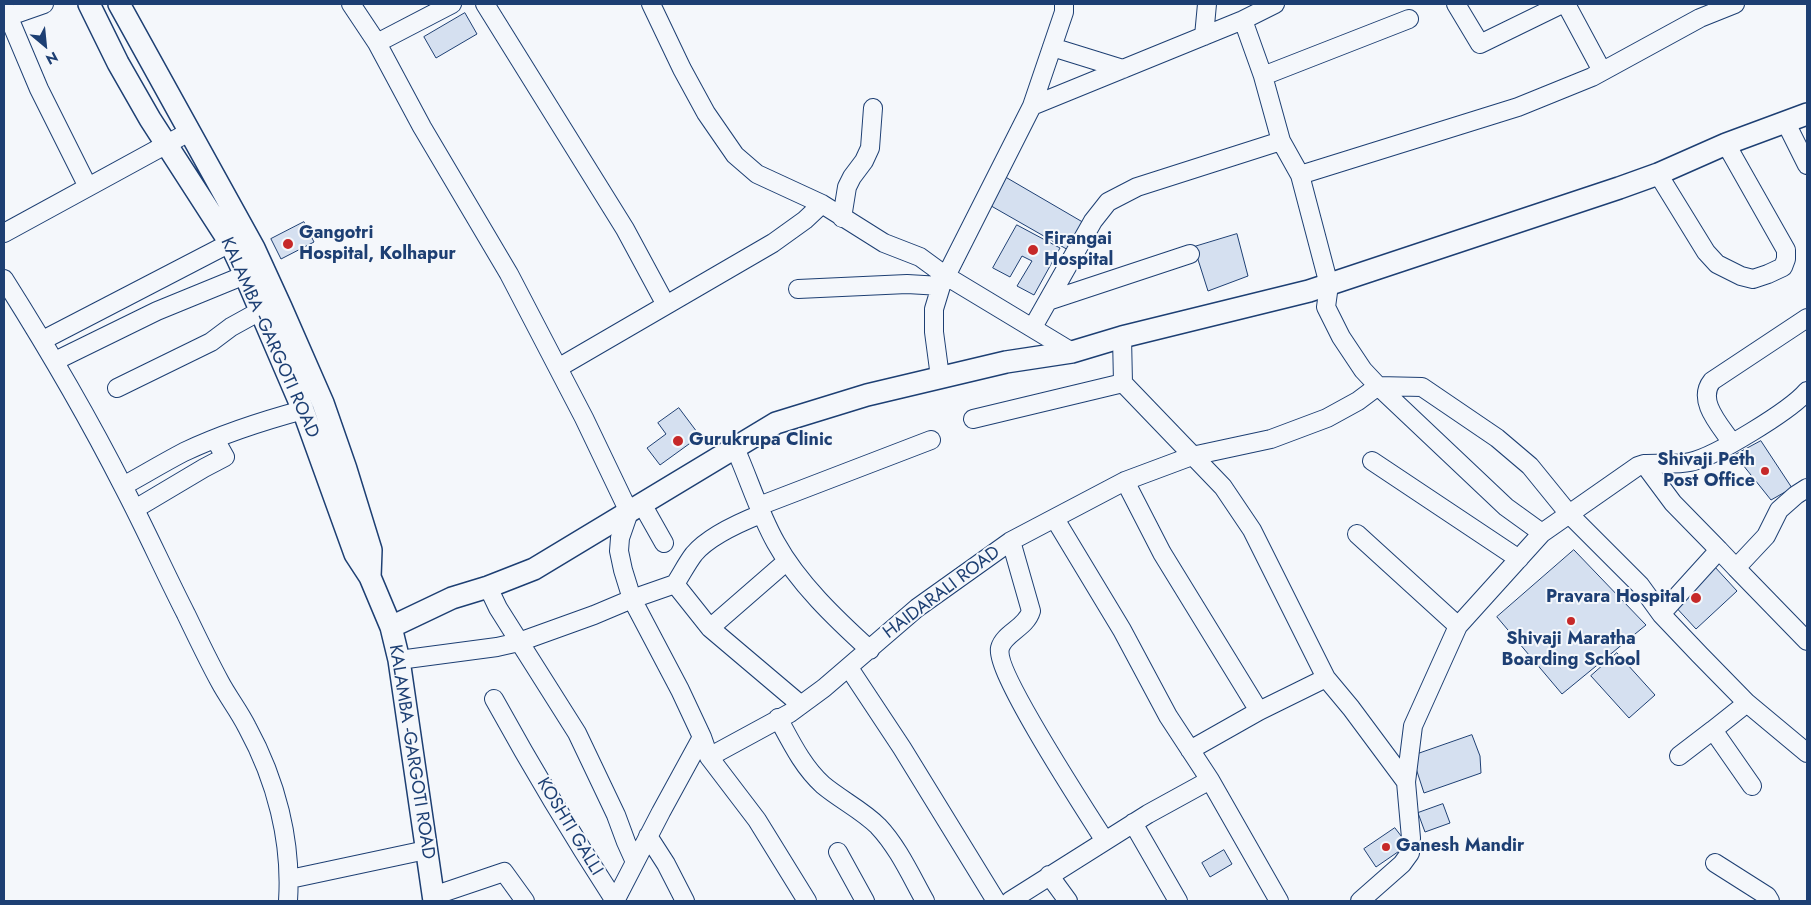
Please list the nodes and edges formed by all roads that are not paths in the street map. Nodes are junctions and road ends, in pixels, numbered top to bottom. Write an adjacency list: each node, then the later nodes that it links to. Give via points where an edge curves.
1 (44, 4): 15 (street)
2 (89, 4): 30 (main road, KALAMBA -GARGOTI ROAD, via 118,63)
3 (119, 4): 28 (main road, KALAMBA -GARGOTI ROAD)
4 (351, 4): 19 (street)
5 (452, 4): 19 (street)
6 (485, 4): 47 (street, via 625,229)
7 (651, 4): 36 (street, via 706,113 735,155 757,174)
8 (1064, 4): 20 (street)
9 (1207, 4): 18 (street)
10 (1275, 4): 17 (street)
11 (1456, 4): 12 (street, via 1480,44)
12 (1562, 4)
13 (1566, 4): 22 (street)
14 (1735, 4): 22 (street, via 1700,18)
15 (5, 13): 35 (street)
16 (1409, 19): 23 (street)
17 (1243, 20): 18 (street); 23 (street)
18 (1204, 36): 21 (street)
19 (377, 44): 55 (street, via 509,274)
20 (1052, 47): 21 (street); 24 (street)
21 (1123, 69): 24 (street)
22 (1602, 71): 34 (street, via 1518,107)
23 (1263, 76): 29 (street)
24 (1032, 106): 43 (street)
25 (873, 108): 37 (street, via 870,148 848,187)
26 (1807, 114): 27 (main road)
27 (1786, 123): 31 (main road); 32 (street)
28 (189, 132): 30 (street); 86 (main road, KALAMBA -GARGOTI ROAD, via 254,248 323,403 371,550)
29 (1281, 141): 34 (street); 46 (street, via 1137,187 1108,202 1093,221)
30 (165, 144): 35 (street); 39 (main road, KALAMBA -GARGOTI ROAD)
31 (1726, 144): 33 (main road); 33 (street, via 1786,250 1783,267 1768,274 1753,279 1717,264 1706,252)
32 (1807, 165)
33 (1658, 174): 44 (main road)
34 (1300, 175): 44 (street)
35 (88, 187): 38 (street)
36 (822, 204): 37 (street); 47 (street, via 773,243)
37 (842, 218): 43 (street, via 884,243 920,258)
38 (4, 233)
39 (230, 243): 41 (main road, KALAMBA -GARGOTI ROAD); 52 (street)
40 (1190, 254): 46 (street)
41 (245, 275): 48 (main road, KALAMBA -GARGOTI ROAD); 54 (street, via 158,311)
42 (4, 279): 52 (street)
43 (943, 281): 45 (street); 50 (street); 56 (street, via 934,310)
44 (1329, 284): 51 (main road); 58 (street, via 1326,307 1362,370)
45 (798, 289)
46 (1048, 300): 50 (street)
47 (666, 305): 55 (street)
48 (260, 311): 59 (street, via 230,326 211,342); 61 (main road, KALAMBA -GARGOTI ROAD)
49 (1807, 318): 65 (street, via 1706,388 1711,410)
50 (1033, 328): 53 (street)
51 (1122, 337): 53 (main road); 57 (street)
52 (43, 340): 54 (street)
53 (1072, 352): 56 (main road, via 1006,362)
54 (55, 361): 71 (street)
55 (558, 368): 73 (street)
56 (940, 378): 66 (main road, via 868,395 776,423)
57 (1123, 384): 62 (street); 67 (street)
58 (1378, 386): 67 (street, HAIDARALI ROAD, via 1327,418 1271,439); 76 (street, via 1422,387 1497,438 1530,466); 78 (street, via 1506,507)
59 (117, 388)
60 (1807, 391): 65 (street, via 1792,406)
61 (303, 410): 63 (street); 86 (main road, KALAMBA -GARGOTI ROAD, via 355,554)
62 (972, 419)
63 (215, 438): 71 (street); 74 (street, via 225,457)
64 (931, 440): 75 (street)
65 (1732, 443): 69 (street, via 1690,462)
66 (735, 448): 73 (main road); 75 (street)
67 (1192, 456): 70 (street, HAIDARALI ROAD); 99 (street, via 1223,487 1252,530)
68 (1372, 462): 83 (street)
69 (1644, 464): 76 (street); 82 (street, via 1673,504)
70 (1126, 481): 77 (street, HAIDARALI ROAD); 103 (street, via 1162,553)
71 (123, 486): 74 (street)
72 (1807, 488): 85 (street, via 1779,510 1766,536)
73 (636, 508): 81 (street); 88 (main road, via 534,569); 89 (street, via 620,538 619,551)
74 (135, 509): 122 (street, via 202,648 248,727 278,805 288,847)
75 (760, 510): 84 (street); 87 (street, via 695,553)
76 (1569, 514): 78 (street); 90 (street, via 1640,585)
77 (1054, 519): 80 (street, HAIDARALI ROAD); 107 (street)
78 (1542, 533): 83 (street)
79 (1357, 534): 91 (street)
80 (1011, 541): 96 (street, HAIDARALI ROAD, via 917,608); 116 (street, via 1031,611 1027,622 1000,646 1003,666 1060,770)
81 (664, 542)
82 (1719, 550): 85 (street); 90 (street)
83 (1519, 559): 91 (street)
84 (787, 561): 93 (street); 96 (street, via 836,620)
85 (1736, 568): 94 (street)
86 (370, 577): 92 (main road, KALAMBA -GARGOTI ROAD)
87 (675, 584): 89 (street); 93 (street)
88 (488, 587): 92 (main road, via 452,598); 95 (street)
89 (632, 599): 95 (street); 106 (street)
90 (1661, 614): 101 (street)
91 (1458, 626): 112 (street, via 1413,726)
92 (391, 627): 97 (main road, KALAMBA -GARGOTI ROAD)
93 (710, 628): 102 (street)
94 (1807, 641)
95 (519, 642): 97 (street); 119 (street, via 577,733)
96 (870, 650): 98 (street, HAIDARALI ROAD)
97 (399, 660): 117 (main road, KALAMBA -GARGOTI ROAD)
98 (849, 668): 102 (street, HAIDARALI ROAD); 131 (street, via 908,756)
99 (1326, 678): 103 (street); 112 (street)
100 (494, 699): 126 (street, KOSHTI GALLI)
101 (1747, 704): 105 (street); 108 (street)
102 (801, 705): 104 (street, HAIDARALI ROAD)
103 (1259, 711): 107 (street)
104 (778, 718): 110 (street, HAIDARALI ROAD); 130 (street, via 812,773 867,816 890,841)
105 (1713, 730): 109 (street); 113 (street)
106 (702, 737): 110 (street); 115 (street)
107 (1190, 750): 111 (street)
108 (1807, 754)
109 (1679, 756)
110 (709, 757): 128 (street, via 757,820)
111 (1210, 780): 114 (street); 135 (street)
112 (1406, 782): 136 (street, via 1410,853)
113 (1752, 786)
114 (1133, 823): 116 (street); 134 (street)
115 (648, 836): 119 (street); 127 (street)
116 (1105, 841): 121 (street)
117 (426, 850): 122 (street); 123 (main road, KALAMBA -GARGOTI ROAD)
118 (838, 852): 129 (street)
119 (635, 862): 126 (street)
120 (1715, 863): 137 (street)
121 (1049, 875): 132 (street); 133 (street)
122 (290, 879): 124 (street)
123 (433, 899): 125 (street, via 504,872)
124 (288, 901)
125 (525, 901)
126 (615, 901)
127 (686, 901)
128 (807, 901)
129 (865, 901)
130 (924, 901)
131 (996, 901)
132 (1010, 901)
133 (1068, 901)
134 (1178, 901)
135 (1279, 901)
136 (1360, 901)
137 (1770, 901)

